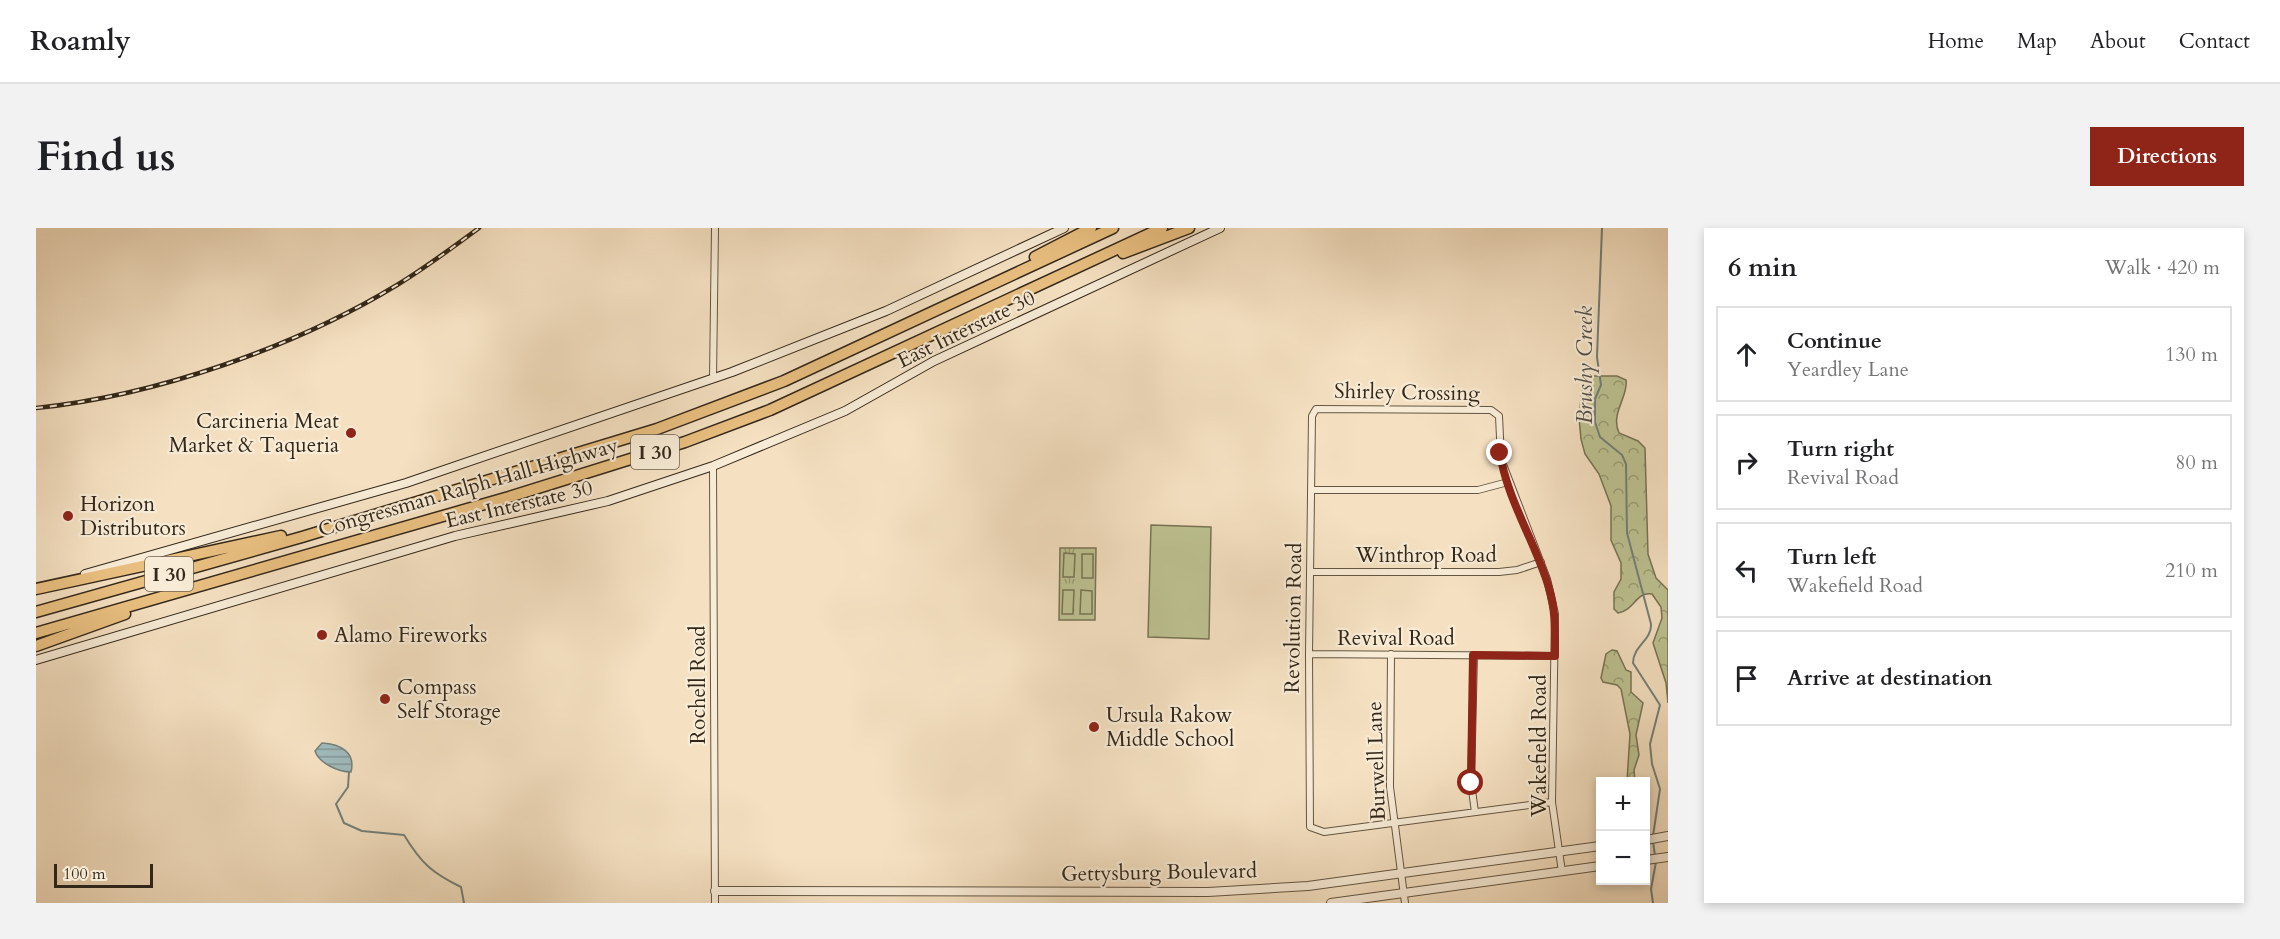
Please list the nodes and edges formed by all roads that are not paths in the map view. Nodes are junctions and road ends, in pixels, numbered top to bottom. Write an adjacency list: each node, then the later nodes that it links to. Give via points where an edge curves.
1 (715, 228): 10 (street)
2 (1064, 228): 10 (main road, via 834,333)
3 (1091, 228): 9 (highway)
4 (1113, 228): 9 (highway, Congressman Ralph Hall Highway / I 30)
5 (1162, 228): 8 (highway, Congressman Ralph Hall Highway / I 30)
6 (1189, 228): 8 (highway)
7 (1220, 228): 13 (main road, East Interstate 30, via 934,361 835,416)
8 (1072, 271): 19 (highway, Congressman Ralph Hall Highway / I 30, via 771,410 685,442)
9 (855, 348): 16 (highway, Congressman Ralph Hall Highway / I 30, via 784,381 657,429)
10 (713, 379): 20 (main road, via 406,483)
11 (1316, 409): 12 (street, Shirley Crossing); 15 (street, Revolution Road, via 1312,416)
12 (1497, 413): 14 (street, Wakefield Road, via 1501,459)
13 (713, 466): 28 (main road, East Interstate 30, via 608,501 455,536); 41 (street, Rochell Road)
14 (1508, 482): 15 (street, via 1478,490); 17 (street, Wakefield Road)
15 (1312, 490): 18 (street, Revolution Road)
16 (302, 537): 20 (highway, via 279,536); 21 (highway, Congressman Ralph Hall Highway / I 30)
17 (1541, 562): 18 (street, Winthrop Road, via 1499,572); 27 (street, Wakefield Road, via 1555,614)
18 (1310, 572): 24 (street, Revolution Road)
19 (219, 580): 22 (highway, Congressman Ralph Hall Highway / I 30); 23 (highway)
20 (36, 589)
21 (36, 612)
22 (36, 633)
23 (36, 646)
24 (1309, 654): 25 (street, Revival Road); 31 (street, Revolution Road, via 1310,827 1324,832)
25 (1391, 654): 26 (street, Revival Road); 31 (street, Burwell Lane)
26 (1473, 655): 27 (street, Revival Road); 30 (street, via 1471,783)
27 (1555, 656): 29 (street, Wakefield Road)
28 (36, 660)
29 (1552, 802): 30 (street); 35 (street, Wakefield Road)
30 (1475, 812): 31 (street)
31 (1393, 822): 40 (street, Burwell Lane)
32 (1668, 836): 33 (street)
33 (1650, 839)
34 (1596, 847): 35 (street, Gettysburg Boulevard)
35 (1559, 852): 39 (street, Wakefield Road); 40 (street, Gettysburg Boulevard)
36 (1668, 857): 37 (street)
37 (1650, 859)
38 (1596, 867): 39 (street)
39 (1562, 872): 42 (street)
40 (1401, 874): 41 (street, Gettysburg Boulevard, via 1308,886 1208,892); 42 (street, Burwell Lane)
41 (715, 891): 43 (street, Rochell Road)
42 (1405, 899): 44 (street)
43 (715, 903)
44 (1331, 903)

